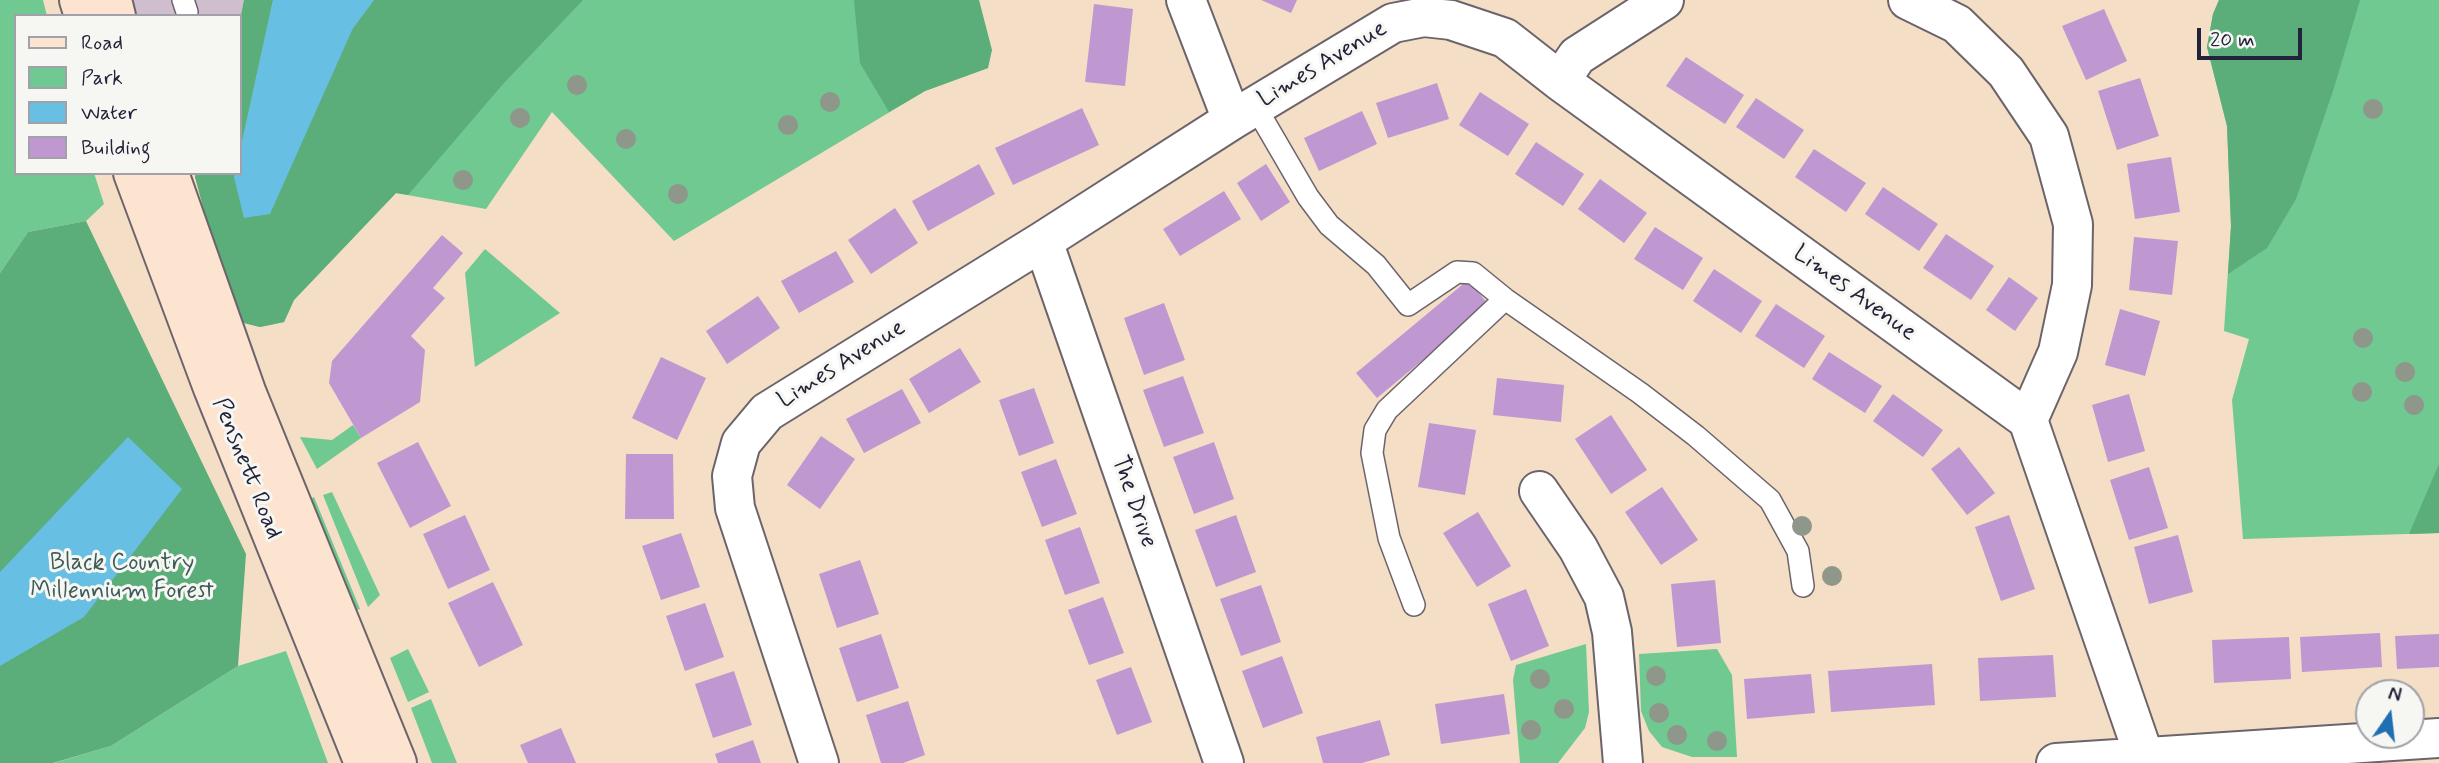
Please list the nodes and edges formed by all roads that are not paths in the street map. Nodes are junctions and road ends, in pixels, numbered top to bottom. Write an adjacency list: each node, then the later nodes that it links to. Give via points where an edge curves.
1 (1186, 0): 6 (street)
2 (1664, 0): 5 (street, via 1577,56)
3 (1908, 0): 4 (street)
4 (1964, 12): 11 (street, via 2049,136 2073,223 2073,285 2058,352)
5 (1560, 81): 6 (street, Limes Avenue, via 1505,38 1451,20 1424,17 1393,23); 11 (street, Limes Avenue)
6 (1243, 113): 9 (street, Limes Avenue); 10 (lane, via 1329,226 1376,265 1408,305 1457,272 1473,273)
7 (134, 175): 17 (main road, Pensnett Road, via 213,388)
8 (170, 175): 18 (main road, Pensnett Road, via 247,394)
9 (1043, 242): 19 (street, Limes Avenue, via 767,412 741,443 732,476 735,508); 20 (street, The Drive)
10 (1505, 299): 13 (lane, via 1640,393 1770,500 1798,551); 14 (lane, via 1387,410 1375,430 1372,453 1389,538)
11 (2028, 420): 16 (street)
12 (1539, 491): 21 (street, via 1604,597 1612,632)
13 (1803, 586)
14 (1414, 605)
15 (2439, 738): 16 (street)
16 (2144, 755): 22 (street)
17 (364, 763)
18 (397, 763)
19 (819, 763)
20 (1224, 763)
21 (1623, 763)
22 (2056, 763)

